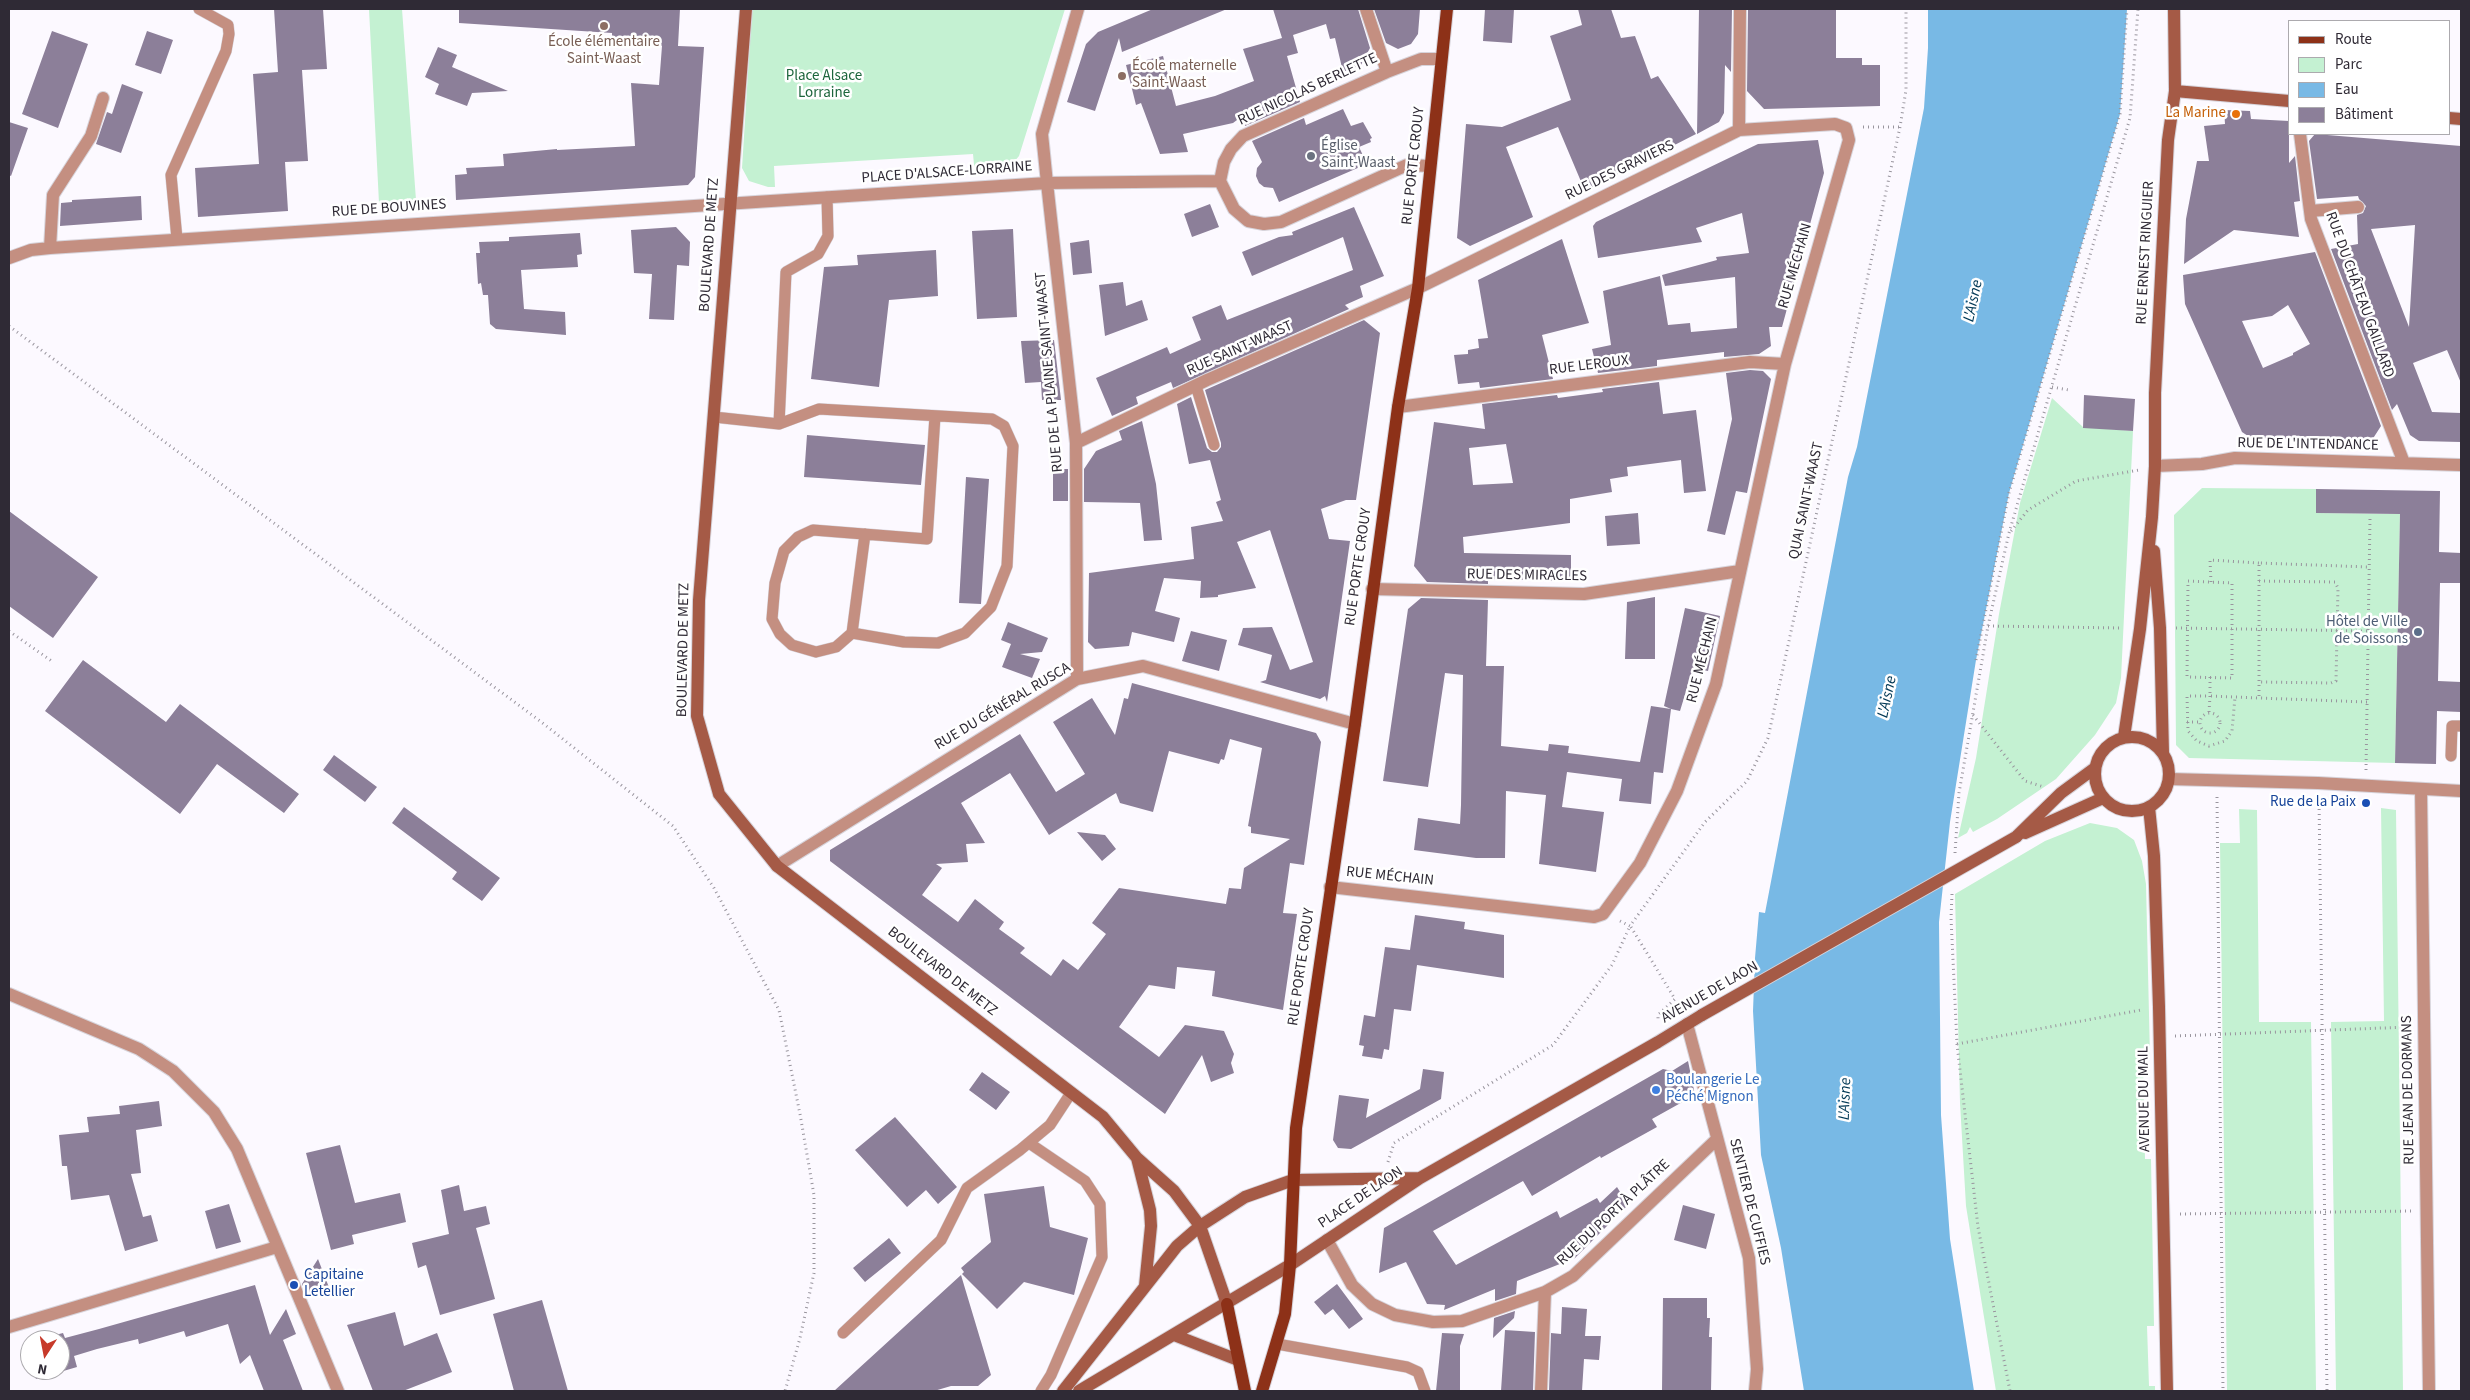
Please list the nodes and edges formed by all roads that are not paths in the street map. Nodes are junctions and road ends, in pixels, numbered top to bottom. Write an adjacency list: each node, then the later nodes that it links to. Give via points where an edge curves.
1 (199, 9): 23 (lane, via 228,25 229,34 226,51 171,175)
2 (746, 9): 20 (main road, BOULEVARD DE METZ)
3 (1078, 9): 18 (street, PLACE D'ALSACE-LORRAINE, via 1042,134)
4 (1366, 9): 9 (street)
5 (1447, 9): 8 (main road, RUE PORTE CROUY)
6 (1740, 9): 14 (street)
7 (2174, 9): 10 (main road, RUE ERNEST RINGUIER)
8 (1440, 59): 9 (street, RUE NICOLAS BERLETTE, via 1421,58); 16 (main road, RUE PORTE CROUY)
9 (1387, 72): 17 (street, RUE NICOLAS BERLETTE, via 1242,136 1224,162)
10 (2175, 91): 12 (main road); 37 (main road, RUE ERNEST RINGUIER, via 2168,140 2154,393)
11 (103, 98): 24 (street, via 91,136 53,195)
12 (2285, 100)
13 (1846, 128): 14 (street, RUE DES GRAVIERS, via 1835,124); 27 (street, RUE MÉCHAIN, via 1849,140)
14 (1739, 130): 26 (street, RUE DES GRAVIERS)
15 (2300, 135): 22 (street, RUE DU CHÂTEAU GAILLARD)
16 (1430, 166): 17 (street, via 1407,165 1281,222 1264,224 1248,221 1234,209); 26 (main road, RUE PORTE CROUY)
17 (1220, 180): 18 (street)
18 (1047, 183): 19 (street, PLACE D'ALSACE-LORRAINE); 33 (street, RUE DE LA PLAINE SAINT-WAAST)
19 (827, 197): 20 (street, PLACE D'ALSACE-LORRAINE); 32 (lane, via 828,236 822,248 818,254 786,272)
20 (730, 202): 23 (street, RUE DE BOUVINES); 31 (main road, BOULEVARD DE METZ)
21 (2358, 207): 22 (street)
22 (2310, 211): 35 (street, RUE DU CHÂTEAU GAILLARD)
23 (177, 239): 24 (street, RUE DE BOUVINES)
24 (50, 248): 25 (street, RUE DE BOUVINES, via 31,250)
25 (9, 258)
26 (1418, 288): 28 (street, RUE SAINT-WAAST); 29 (main road, RUE PORTE CROUY)
27 (1785, 364): 29 (street, RUE LEROUX, via 1750,362); 40 (street, RUE MÉCHAIN)
28 (1196, 386): 33 (street, RUE SAINT-WAAST); 34 (lane)
29 (1398, 407): 41 (main road, RUE PORTE CROUY)
30 (935, 416): 32 (lane, via 819,409); 39 (lane, via 927,539); 42 (lane, via 992,419 1004,426 1012,446 1007,566 991,607 965,633 938,642 904,642)
31 (714, 417): 32 (lane); 56 (main road, BOULEVARD DE METZ, via 700,600 697,716 719,794)
32 (779, 424)
33 (1076, 443): 43 (street, RUE DE LA PLAINE SAINT-WAAST)
34 (1214, 445)
35 (2404, 463): 36 (street, RUE DE L'INTENDANCE); 37 (street, RUE DE L'INTENDANCE, via 2235,458 2202,464)
36 (2461, 465)
37 (2155, 466): 38 (main road, RUE ERNEST RINGUIER)
38 (2152, 517): 46 (main road); 47 (main road, via 2160,628)
39 (865, 534): 42 (lane); 42 (lane, via 813,530 798,537 784,551 775,583 772,619 780,634 792,645 816,652 836,647)
40 (1740, 571): 41 (street, RUE DES MIRACLES, via 1584,594); 57 (street, RUE MÉCHAIN, via 1716,684 1677,791 1640,863 1603,914 1594,917)
41 (1372, 589): 44 (main road, RUE PORTE CROUY)
42 (852, 633)
43 (1077, 679): 44 (street, RUE DU GÉNÉRAL RUSCA, via 1143,666); 56 (street, RUE DU GÉNÉRAL RUSCA)
44 (1355, 724): 57 (main road, RUE PORTE CROUY)
45 (2461, 726): 48 (lane, via 2452,726)
46 (2124, 737): 47 (main road, via 2152,742); 49 (main road, via 2110,743 2100,754)
47 (2163, 753): 50 (main road)
48 (2451, 756)
49 (2095, 768): 53 (main road, via 2096,784); 55 (main road, AVENUE DE LAON, via 2061,793)
50 (2169, 779): 51 (street); 54 (main road, via 2162,796)
51 (2421, 789): 52 (street); 88 (street, RUE JEAN DE DORMANS)
52 (2461, 791)
53 (2103, 798): 54 (main road, via 2116,808 2133,811); 55 (main road, AVENUE DE LAON)
54 (2149, 807): 87 (main road, AVENUE DU MAIL, via 2154,856 2160,1037)
55 (2016, 837): 59 (main road, AVENUE DE LAON, bridge)
56 (777, 866): 60 (main road, BOULEVARD DE METZ)
57 (1330, 887): 65 (main road, RUE PORTE CROUY, via 1296,1128)
58 (9, 994): 68 (street, via 139,1049 173,1072 214,1112 237,1149)
59 (1687, 1024): 61 (street, SENTIER DE CUFFIES); 64 (main road, AVENUE DE LAON)
60 (1071, 1093): 62 (lane, via 1050,1125); 63 (main road, BOULEVARD DE METZ, via 1103,1117)
61 (1717, 1139): 71 (street, RUE DU PORT À PLÂTRE, via 1573,1276); 86 (street, SENTIER DE CUFFIES, via 1749,1258 1757,1369)
62 (1029, 1142): 74 (lane, via 967,1188 940,1240); 79 (lane, via 1085,1180 1100,1204 1102,1257 1052,1375)
63 (1137, 1158): 66 (main road, via 1174,1191); 70 (main road, via 1150,1210)
64 (1420, 1178): 65 (main road, PLACE DE LAON); 67 (main road, PLACE DE LAON)
65 (1293, 1180): 66 (main road, PLACE DE LAON, via 1245,1198); 69 (main road)
66 (1200, 1226): 70 (main road, PLACE DE LAON, via 1177,1246); 72 (main road)
67 (1327, 1240): 69 (main road, PLACE DE LAON); 71 (street, RUE DU PORT À PLÂTRE, via 1352,1285 1372,1304 1394,1315 1433,1322 1462,1321)
68 (277, 1247): 73 (street); 78 (street)
69 (1290, 1265): 72 (main road, PLACE DE LAON); 76 (main road, via 1285,1314)
70 (1145, 1286): 80 (main road, PLACE DE LAON)
71 (1545, 1292): 85 (street)
72 (1227, 1304): 75 (main road, PLACE DE LAON); 77 (main road)
73 (9, 1327)
74 (843, 1333)
75 (1174, 1336): 77 (main road); 81 (main road, PLACE DE LAON)
76 (1277, 1344): 83 (main road); 84 (lane, via 1408,1367 1418,1372)
77 (1238, 1360): 82 (main road)
78 (338, 1391)
79 (1041, 1391)
80 (1063, 1391)
81 (1079, 1391)
82 (1245, 1391)
83 (1262, 1391)
84 (1425, 1391)
85 (1541, 1391)
86 (1755, 1391)
87 (2167, 1391)
88 (2428, 1391)

